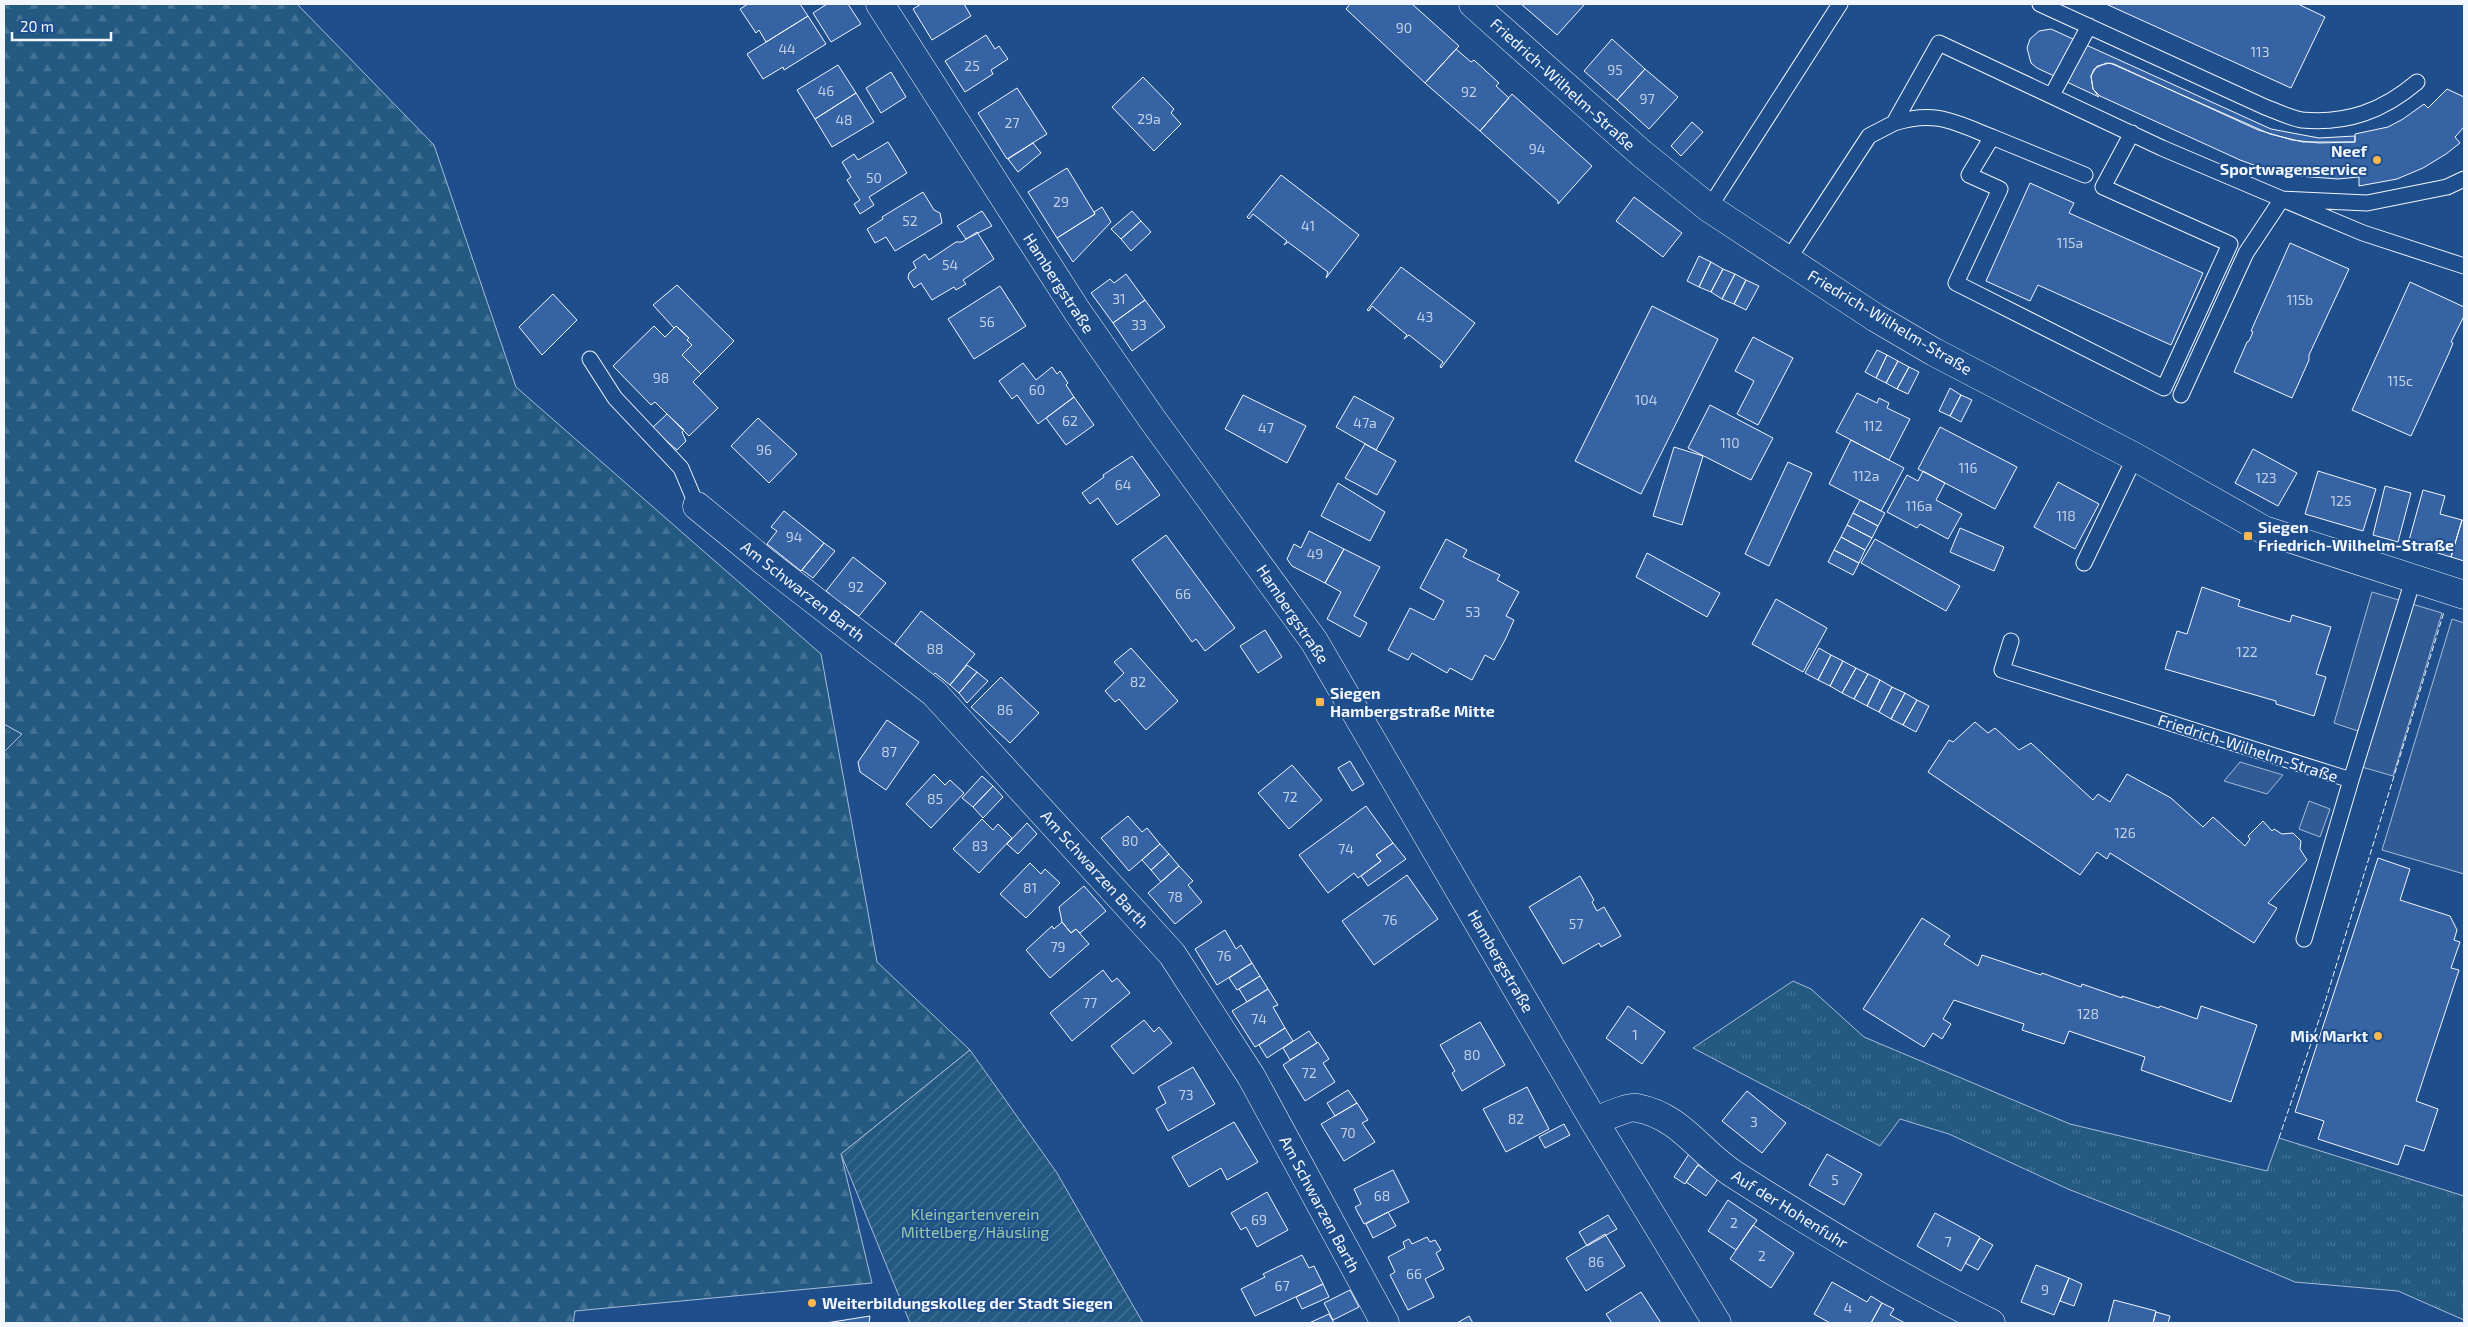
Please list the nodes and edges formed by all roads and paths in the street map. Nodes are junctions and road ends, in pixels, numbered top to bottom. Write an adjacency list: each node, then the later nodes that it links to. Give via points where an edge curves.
1 (880, 4): 27 (street, Hambergstraße, via 1077,311 1152,420 1314,641)
2 (1473, 4): 14 (street, Friedrich-Wilhelm-Straße, via 1641,153)
3 (1840, 4): 14 (lane)
4 (2040, 4): 5 (lane)
5 (2089, 26): 6 (lane, via 2300,120 2333,120 2371,113 2398,98); 7 (lane)
6 (2417, 82)
7 (2052, 95): 8 (lane, via 1939,43); 9 (lane)
8 (1894, 123): 10 (lane, via 1916,116 1946,118); 15 (lane, via 1870,136)
9 (2132, 133): 10 (lane, via 2103,187 2230,244 2164,388 1956,283 2000,189 1969,175); 13 (lane)
10 (1992, 138): 11 (lane)
11 (2085, 175)
12 (2464, 179): 13 (lane, via 2447,187 2368,203)
13 (2282, 199): 16 (lane, via 2363,233); 18 (lane, via 2246,253)
14 (1709, 208): 15 (street, Friedrich-Wilhelm-Straße)
15 (1788, 260): 19 (street, Friedrich-Wilhelm-Straße, via 1934,352)
16 (2464, 266)
17 (590, 359): 20 (lane, via 615,398 681,468)
18 (2181, 395)
19 (2135, 457): 21 (lane); 22 (street, Friedrich-Wilhelm-Straße, via 2264,530)
20 (697, 506): 28 (street, Am Schwarzen Barth, via 934,694 1172,954 1252,1076)
21 (2084, 563)
22 (2413, 580): 23 (street, Friedrich-Wilhelm-Straße); 25 (lane, Friedrich-Wilhelm-Straße)
23 (2464, 595)
24 (2011, 641): 25 (lane, Friedrich-Wilhelm-Straße, via 2002,670)
25 (2352, 780): 26 (lane)
26 (2304, 939)
27 (1594, 1121): 29 (street, Hambergstraße); 30 (street, Auf der Hohenfuhr, via 1635,1107 1670,1119 1733,1174 1853,1248)
28 (1385, 1323)
29 (1717, 1323)
30 (1991, 1323)

